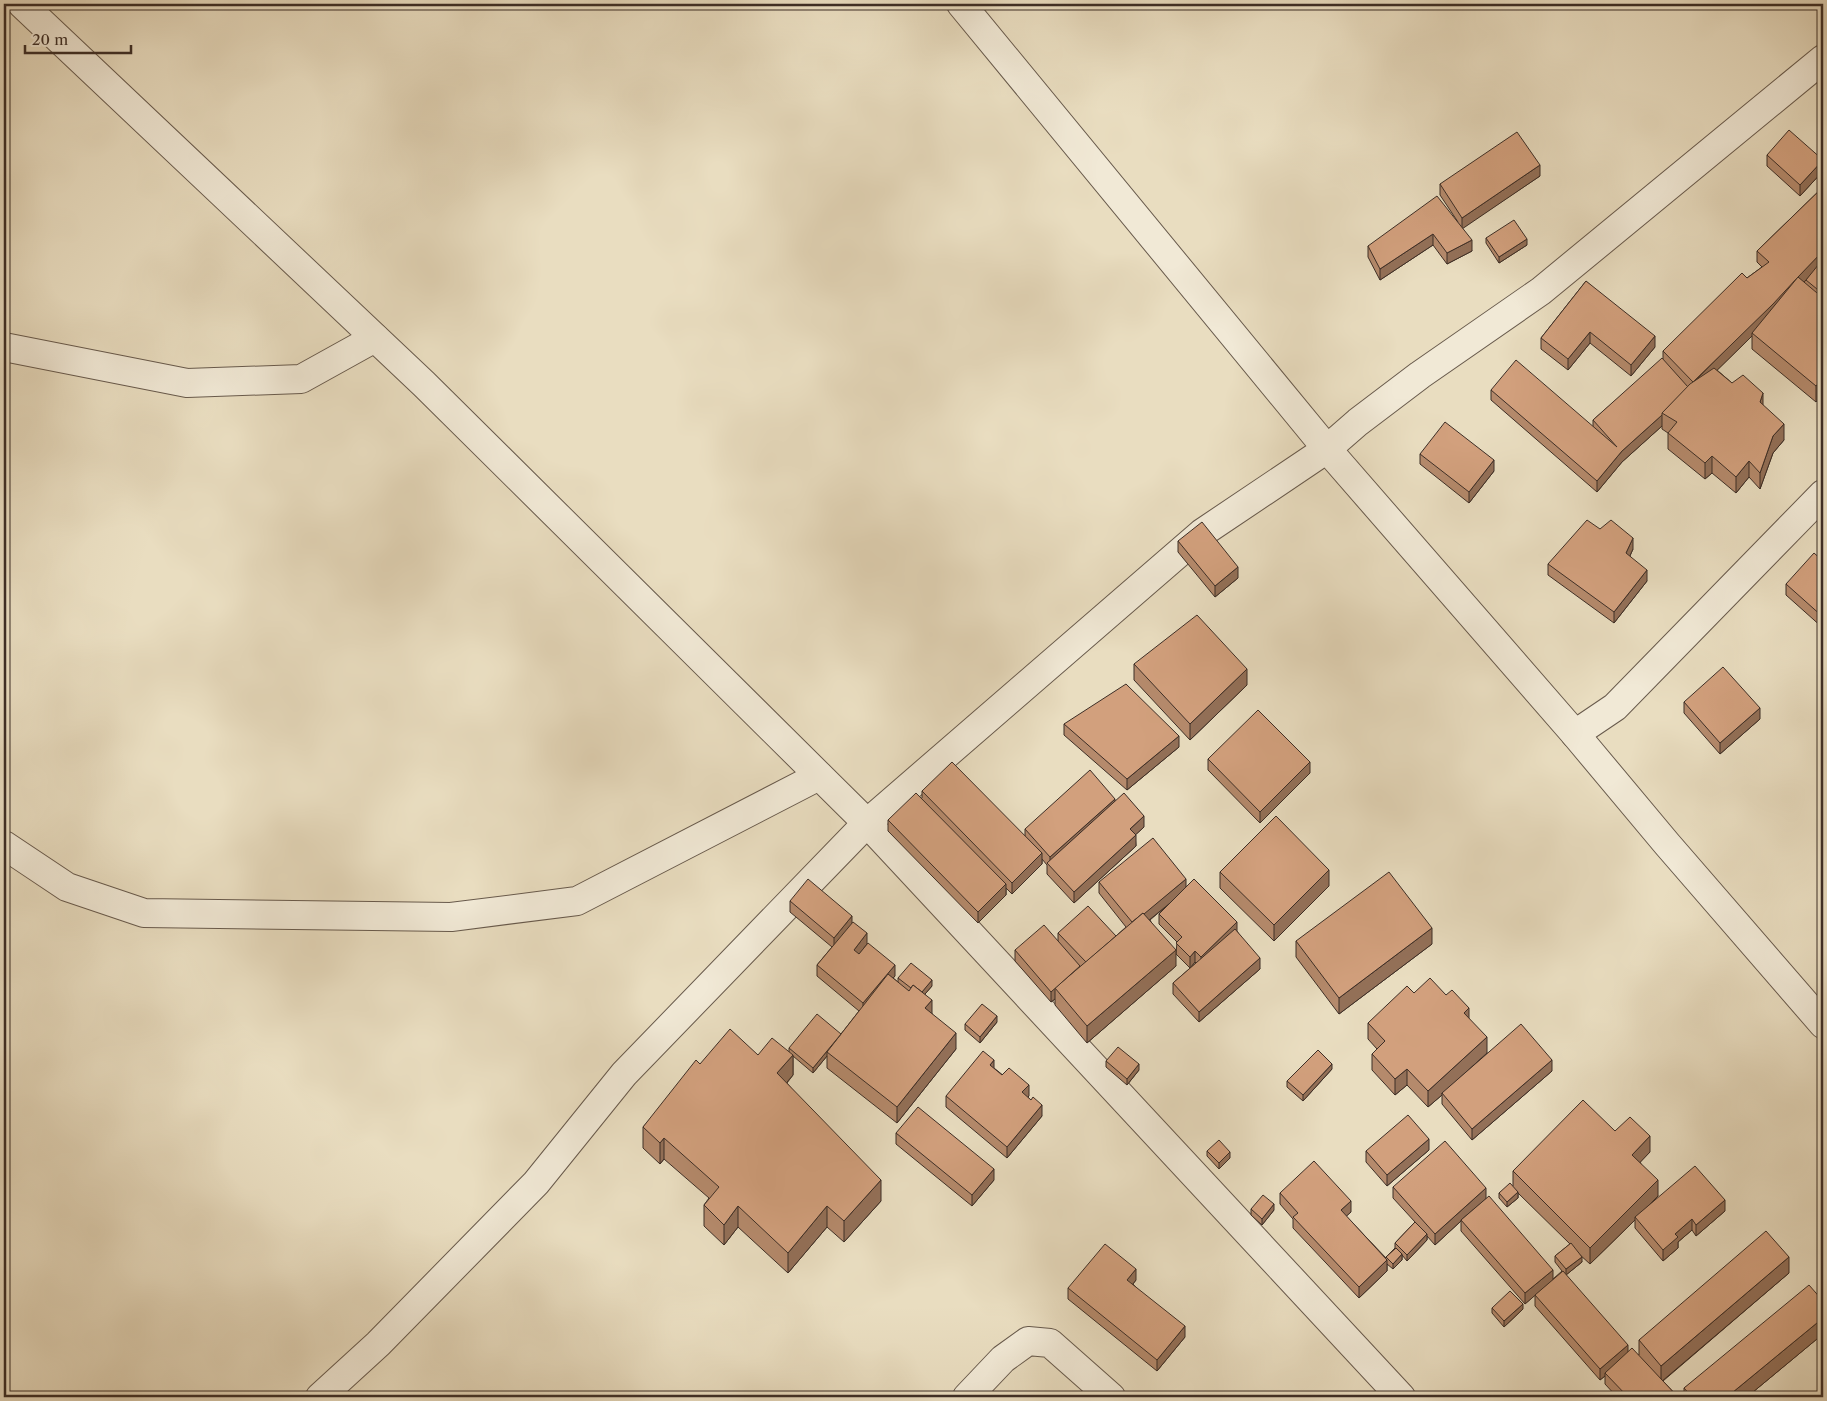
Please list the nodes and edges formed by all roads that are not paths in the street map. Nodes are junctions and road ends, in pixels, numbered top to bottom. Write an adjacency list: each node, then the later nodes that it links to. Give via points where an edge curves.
1 (22, 4): 4 (street)
2 (961, 4): 6 (street)
3 (1823, 59): 6 (street, via 1542,291 1420,376)
4 (375, 338): 5 (street, via 301,379 187,384); 9 (street)
5 (4, 347)
6 (1327, 449): 8 (street); 10 (street, via 1178,552)
7 (1823, 494): 8 (street, via 1615,707)
8 (1575, 734): 12 (street)
9 (819, 776): 10 (street); 11 (street, via 577,901 451,917 144,913 67,887)
10 (867, 823): 13 (street, via 624,1074 536,1183 378,1344); 16 (street)
11 (4, 844)
12 (1823, 1024)
13 (320, 1397)
14 (967, 1397): 15 (street, via 1003,1359 1028,1341 1050,1343)
15 (1111, 1397)
16 (1401, 1397)

